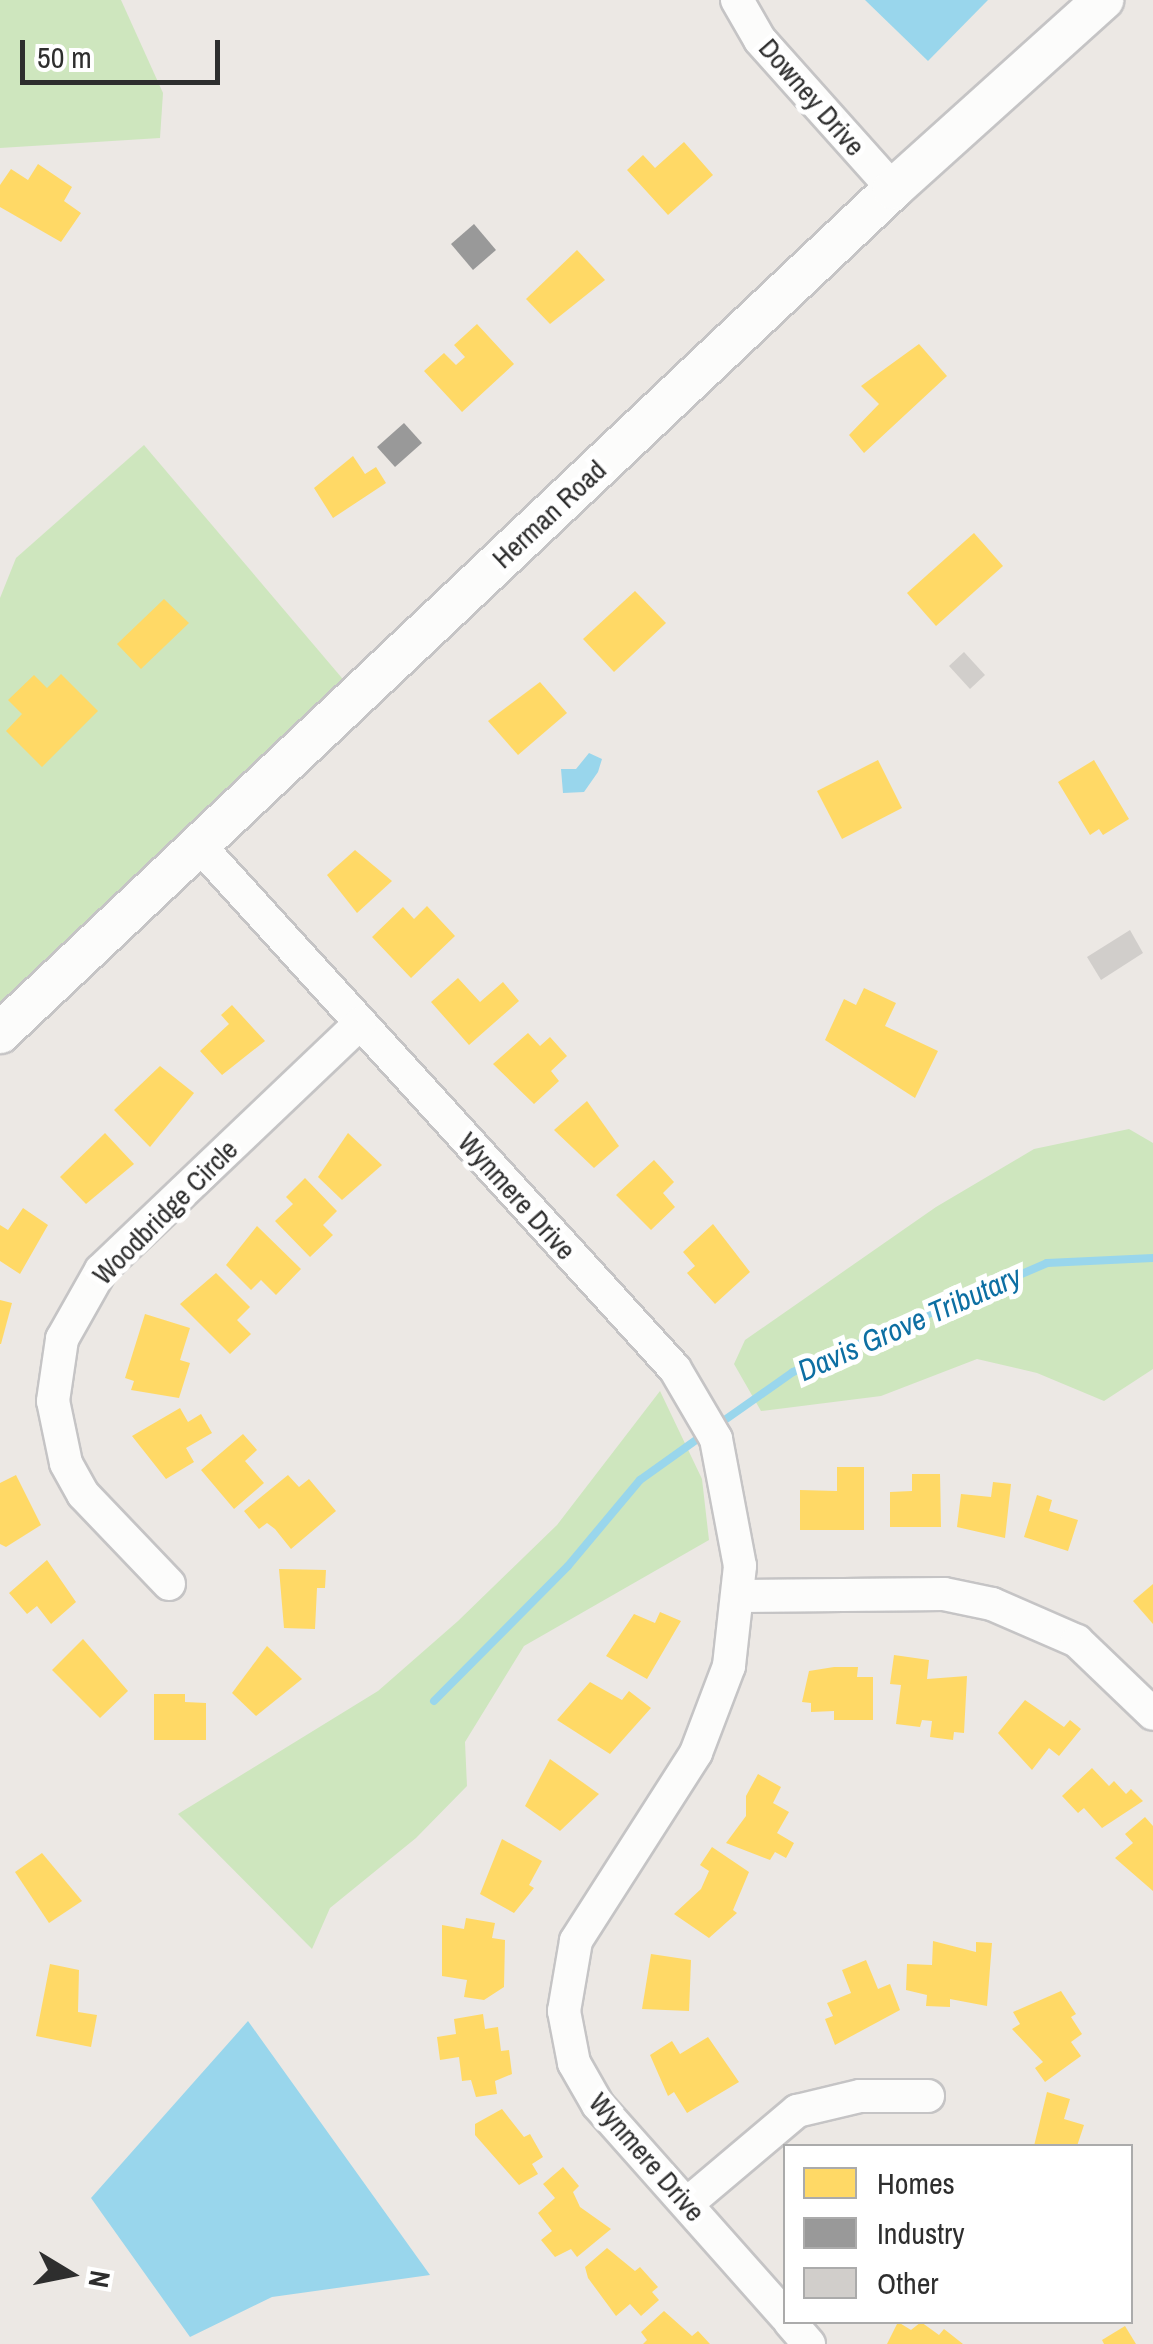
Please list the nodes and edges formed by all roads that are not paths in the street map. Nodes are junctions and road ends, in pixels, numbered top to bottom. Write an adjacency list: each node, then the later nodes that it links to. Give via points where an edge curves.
1 (737, 0): 3 (street, Downey Drive, via 760,40)
2 (1103, 0): 3 (street, Herman Road)
3 (893, 189): 4 (street, Herman Road)
4 (198, 844): 5 (street, Wynmere Drive); 6 (street, Herman Road)
5 (360, 1024): 7 (street, Woodbridge Circle, via 100,1270 62,1339 53,1401 66,1463 83,1494); 8 (street, Wynmere Drive, via 676,1368 711,1429)
6 (0, 1033)
7 (169, 1584)
8 (742, 1596): 9 (street, via 944,1594 992,1604 1076,1641); 11 (street, Wynmere Drive, via 730,1666 696,1753 586,1924 567,1973 566,2037 586,2088)
9 (1153, 1714)
10 (928, 2096): 11 (street, via 860,2096 797,2112)
11 (688, 2203): 12 (street, Wynmere Drive)
12 (783, 2313)
13 (792, 2324): 14 (street, Wynmere Drive)
14 (809, 2344)

